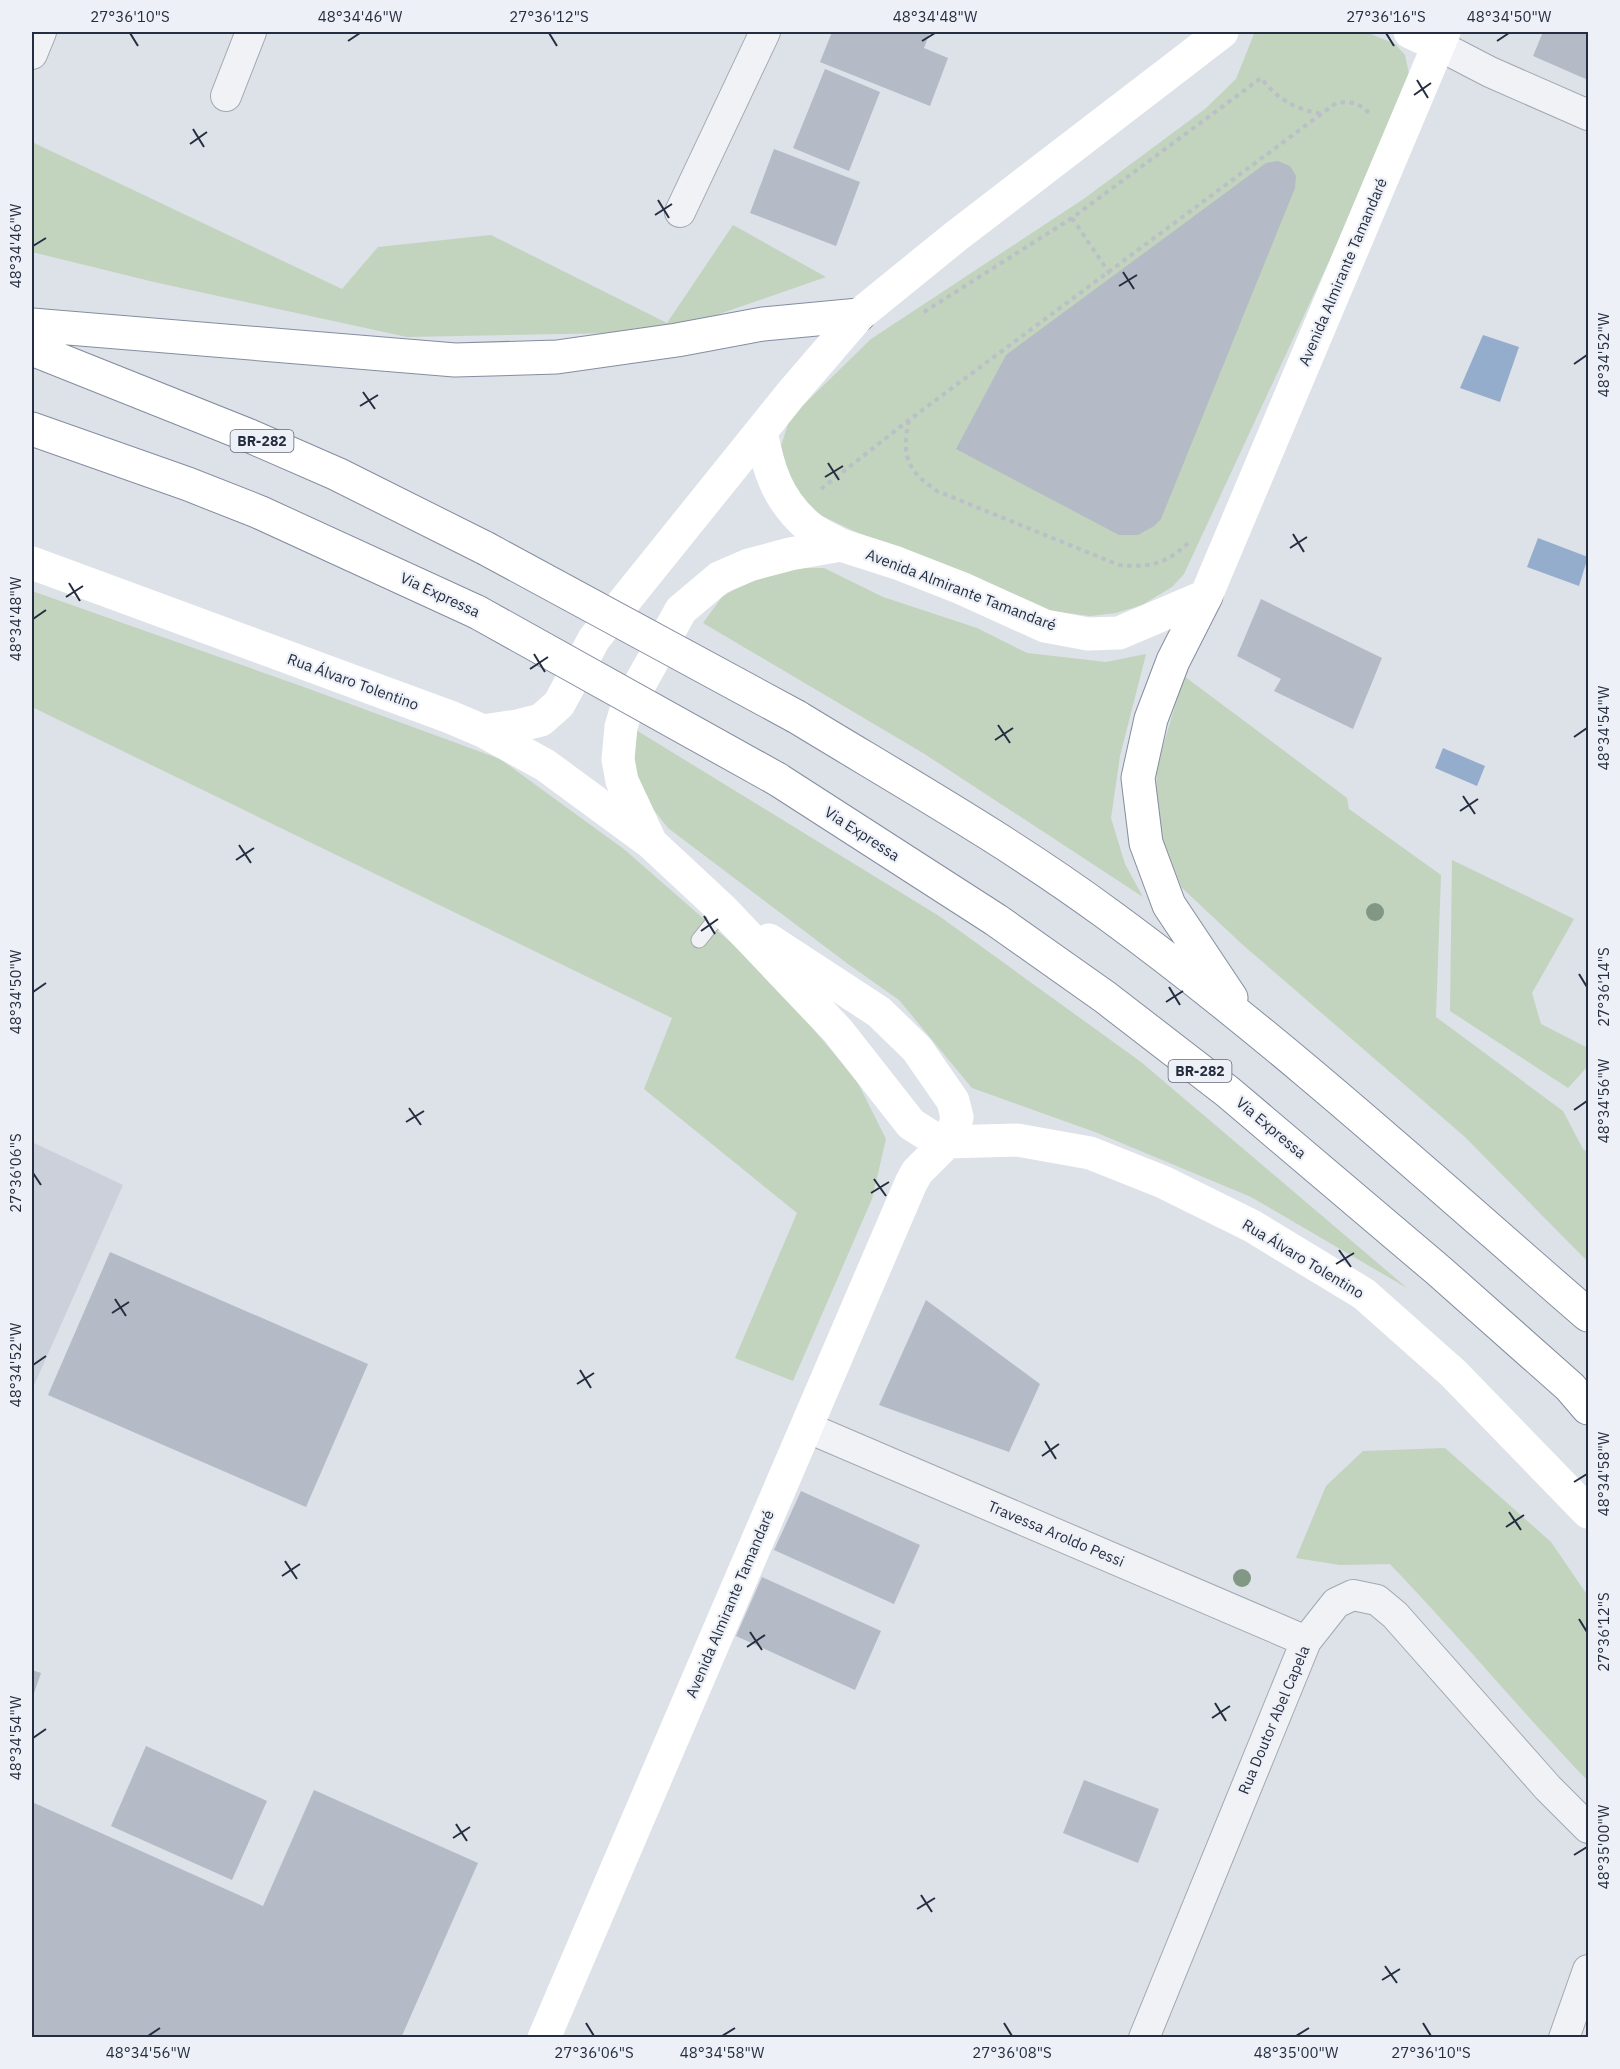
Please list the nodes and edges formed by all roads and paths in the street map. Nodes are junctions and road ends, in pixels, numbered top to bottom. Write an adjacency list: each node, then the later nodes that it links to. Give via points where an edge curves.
1 (41, 32): 6 (street)
2 (251, 32): 7 (street)
3 (765, 32): 11 (street)
4 (1222, 32): 15 (main road)
5 (1431, 36): 9 (street, via 1490,72); 26 (main road, Avenida Almirante Tamandaré)
6 (32, 54)
7 (226, 96)
8 (1321, 114): 10 (path, via 1336,103 1348,101 1360,104); 12 (path, via 1286,103 1261,78); 13 (path)
9 (1588, 115)
10 (1372, 117)
11 (680, 212)
12 (1072, 218): 13 (path); 16 (path)
13 (1108, 272): 14 (path); 19 (path)
14 (1112, 277)
15 (859, 315): 17 (main road, via 763,324 556,357 455,360); 21 (main road)
16 (914, 318)
17 (32, 325)
18 (32, 349): 31 (main road, BR-282, bridge, via 337,474 485,548 797,717 1004,843)
19 (909, 420): 22 (path); 23 (path, via 904,440 908,461 919,479 937,491 1119,564 1139,567 1157,563)
20 (32, 429): 36 (main road, Via Expressa / BR-282, bridge, via 259,512 477,612 777,779 1005,927 1105,997 1219,1085 1438,1270 1570,1387)
21 (761, 431): 24 (main road, via 768,466 784,500 809,526); 27 (main road, via 594,639 559,704 541,720)
22 (820, 489)
23 (1190, 542)
24 (841, 545): 26 (main road, Avenida Almirante Tamandaré, via 961,588 1045,626 1088,634 1119,633); 28 (main road, Avenida Almirante Tamandaré, via 749,565 719,578 681,610 627,707 621,727 618,759 622,782)
25 (32, 563): 27 (main road, Rua Álvaro Tolentino)
26 (1206, 596): 31 (main road, via 1173,661 1155,709 1138,778 1146,843 1169,905)
27 (483, 731): 28 (main road, Rua Álvaro Tolentino, via 545,765)
28 (651, 843): 29 (main road, Avenida Almirante Tamandaré)
29 (723, 910): 30 (lane); 32 (main road, Avenida Almirante Tamandaré, via 838,1031); 33 (main road, Avenida Almirante Tamandaré, via 879,1012 917,1049 953,1101 957,1117)
30 (699, 940)
31 (1246, 1019): 35 (main road, BR-282)
32 (911, 1124): 33 (main road, Avenida Almirante Tamandaré); 34 (main road)
33 (947, 1142): 34 (main road, Avenida Almirante Tamandaré); 38 (main road, Rua Álvaro Tolentino, via 1017,1140 1090,1153 1163,1182 1252,1226 1364,1294 1453,1373)
34 (917, 1172): 37 (main road, Avenida Almirante Tamandaré)
35 (1588, 1315)
36 (1588, 1408)
37 (807, 1427): 39 (street, Travessa Aroldo Pessi); 42 (main road, Avenida Almirante Tamandaré)
38 (1588, 1512)
39 (1306, 1641): 40 (street, Rua Doutor Abel Capela, via 1336,1603 1353,1595 1377,1600); 43 (street, Rua Doutor Abel Capela)
40 (1588, 1828)
41 (1588, 1970): 44 (street)
42 (544, 2037)
43 (1143, 2037)
44 (1564, 2037)

